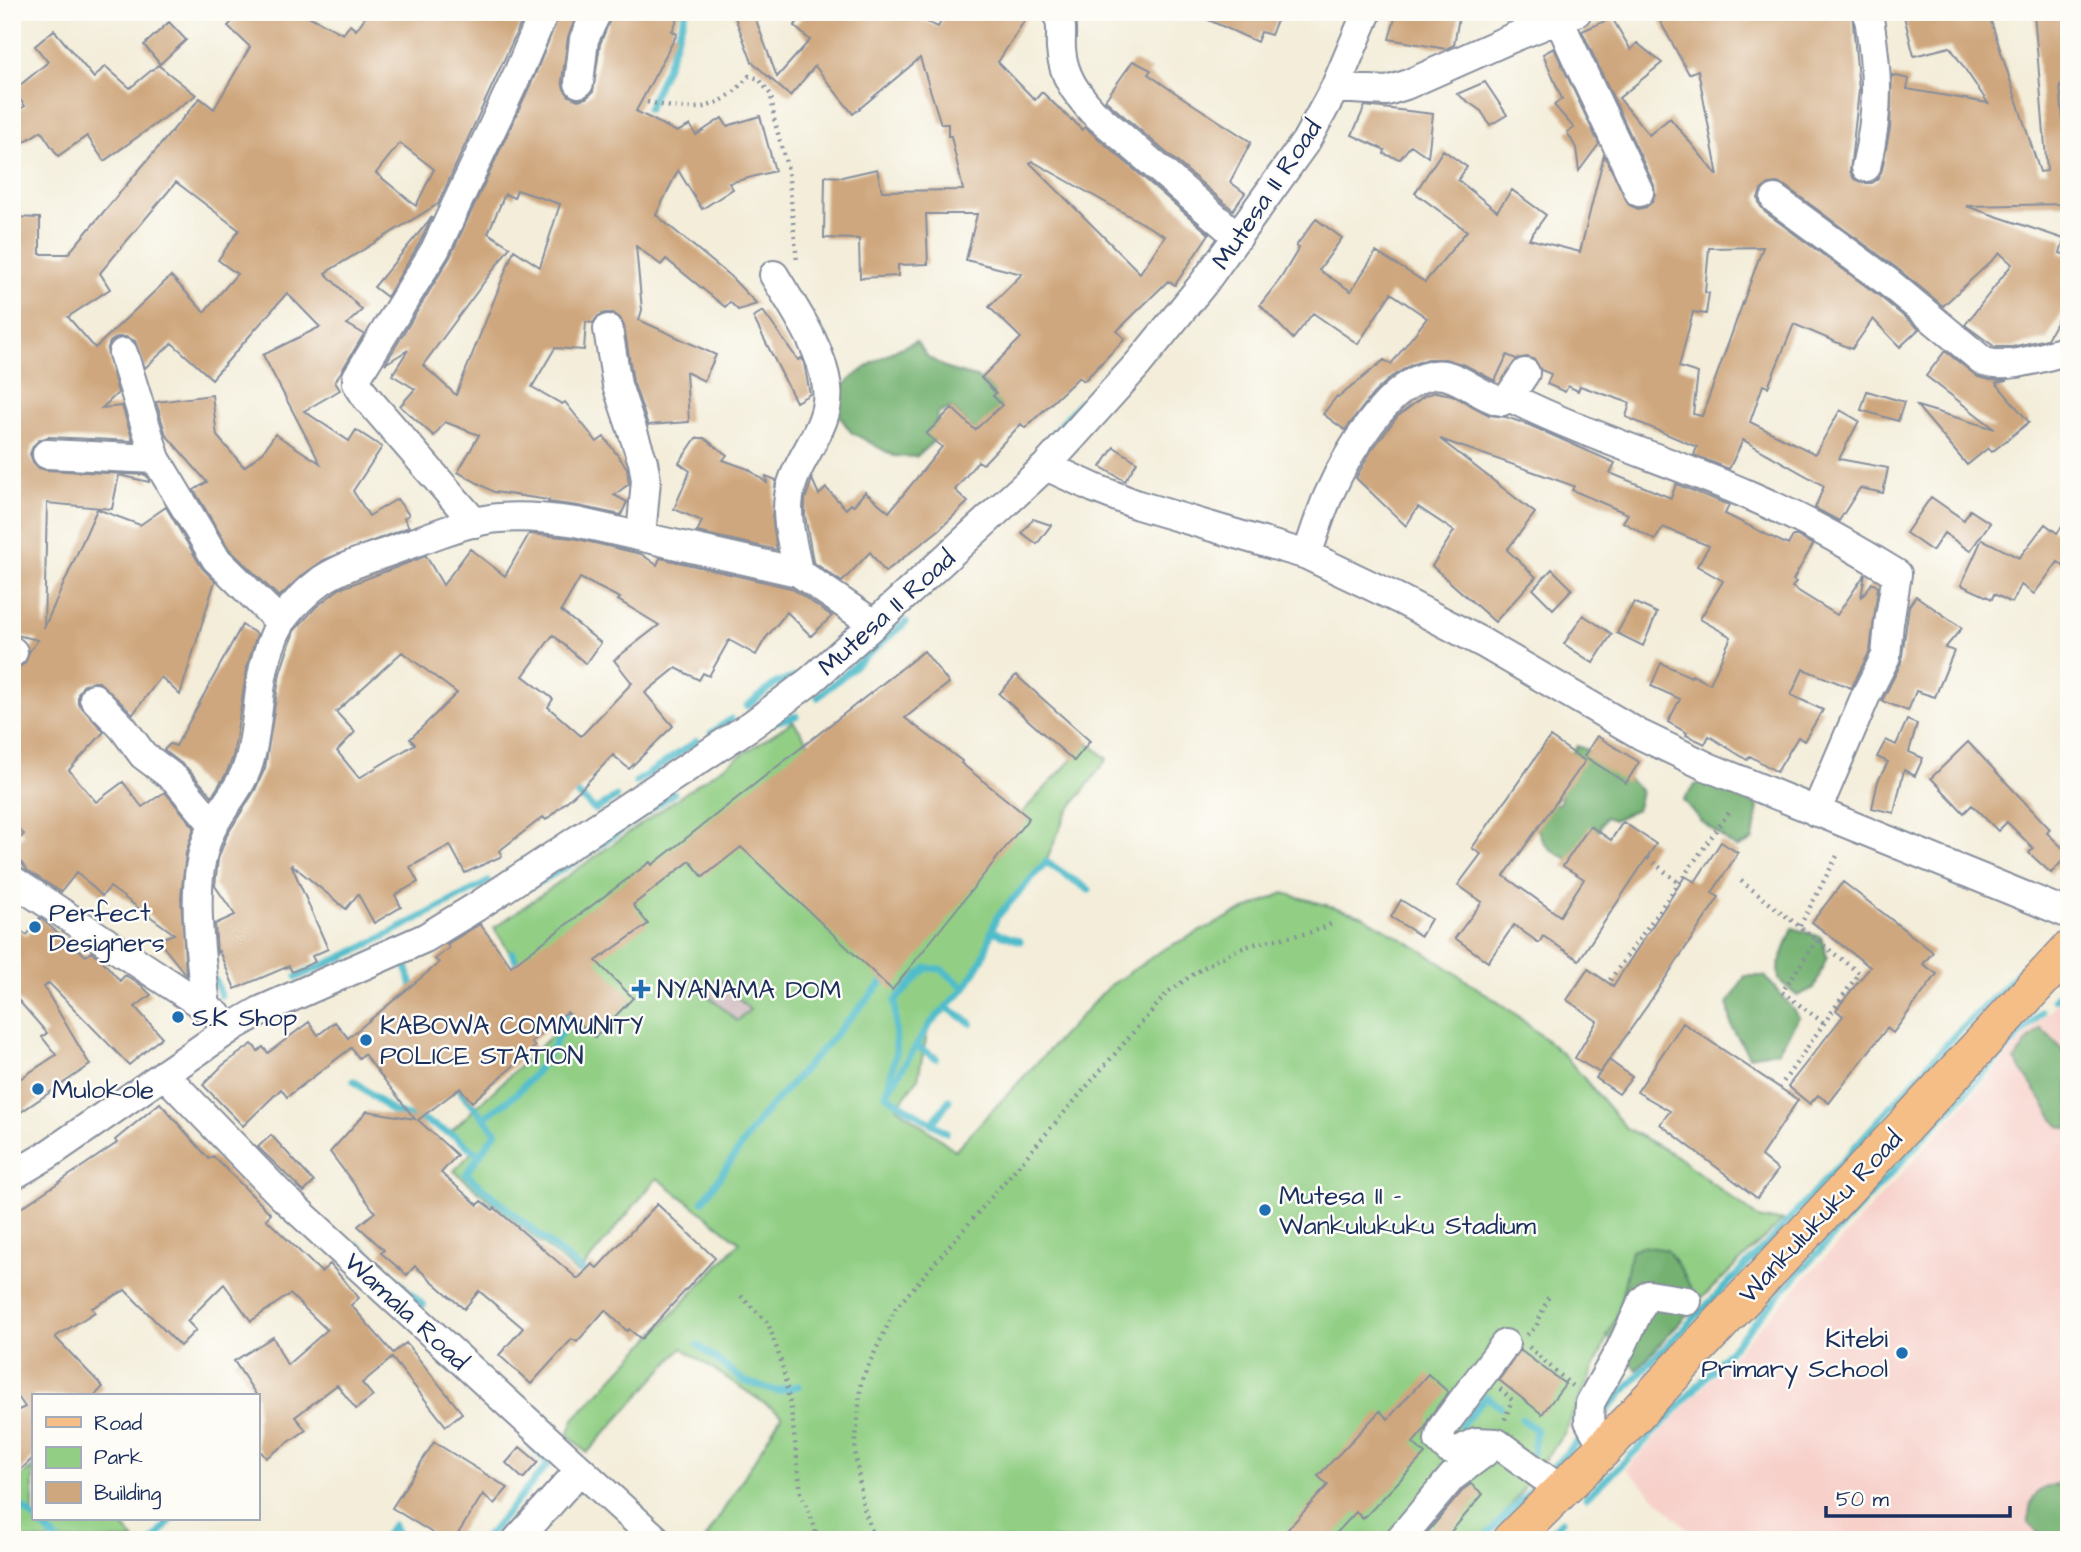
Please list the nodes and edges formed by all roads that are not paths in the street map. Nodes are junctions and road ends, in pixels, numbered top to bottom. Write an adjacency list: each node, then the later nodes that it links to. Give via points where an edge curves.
1 (544, 12): 22 (street, via 435,250 357,377 366,397)
2 (597, 12): 7 (street, via 584,38)
3 (1056, 12): 12 (street, via 1065,71 1074,90)
4 (1367, 12): 8 (street, Mutesa II Road)
5 (1868, 12): 9 (street, via 1877,95)
6 (1568, 16): 8 (street, via 1387,91); 10 (street, via 1584,78)
7 (579, 83)
8 (1335, 88): 12 (street, Mutesa II Road, via 1306,141)
9 (1866, 167)
10 (1639, 192)
11 (1774, 199): 15 (street, via 1992,365)
12 (1238, 237): 21 (street, Mutesa II Road, via 1138,363)
13 (786, 273): 25 (street, via 827,389 825,415 789,496)
14 (608, 329): 23 (street, via 617,385 646,481)
15 (2069, 350)
16 (123, 353): 20 (street)
17 (1525, 373): 18 (street)
18 (1509, 397): 24 (street, via 1496,400 1453,378 1434,374 1395,396 1342,468); 29 (street, via 1558,421 1752,496 1843,540 1897,574 1886,656)
19 (47, 454): 20 (street)
20 (156, 460): 26 (street, via 216,559)
21 (1046, 466): 24 (street, via 1138,505); 27 (street, Mutesa II Road)
22 (475, 523): 23 (street, via 509,517 545,518); 26 (street, via 347,567 324,579)
23 (640, 536): 25 (street)
24 (1307, 555): 29 (street, via 1483,643 1641,734)
25 (798, 572): 27 (street)
26 (280, 622): 30 (street, via 262,677 248,766)
27 (874, 624): 35 (street, Mutesa II Road, via 753,724 476,907 425,938)
28 (94, 698): 30 (street, via 143,755 175,779)
29 (1816, 812): 32 (street)
30 (213, 824): 34 (street, via 204,848 198,900)
31 (12, 880): 34 (street)
32 (2069, 914)
33 (2069, 950): 41 (main road, Wankulukuku Road)
34 (206, 1007): 35 (street)
35 (234, 1026): 36 (street, Mutesa II Road)
36 (164, 1074): 37 (street, Mutesa II Road); 42 (street, Wamala Road, via 282,1196)
37 (12, 1175)
38 (1687, 1301): 41 (street, via 1649,1295 1643,1301 1590,1403 1589,1421)
39 (1505, 1345): 40 (street, via 1442,1428 1440,1440 1457,1452 1476,1442)
40 (1497, 1443): 43 (street); 46 (street, via 1452,1477)
41 (1604, 1448): 43 (main road, Wankulukuku Road)
42 (580, 1470): 44 (street); 45 (street, Wamala Road)
43 (1560, 1489): 47 (main road, Wankulukuku Road)
44 (517, 1540)
45 (657, 1540)
46 (1399, 1540)
47 (1511, 1540)

